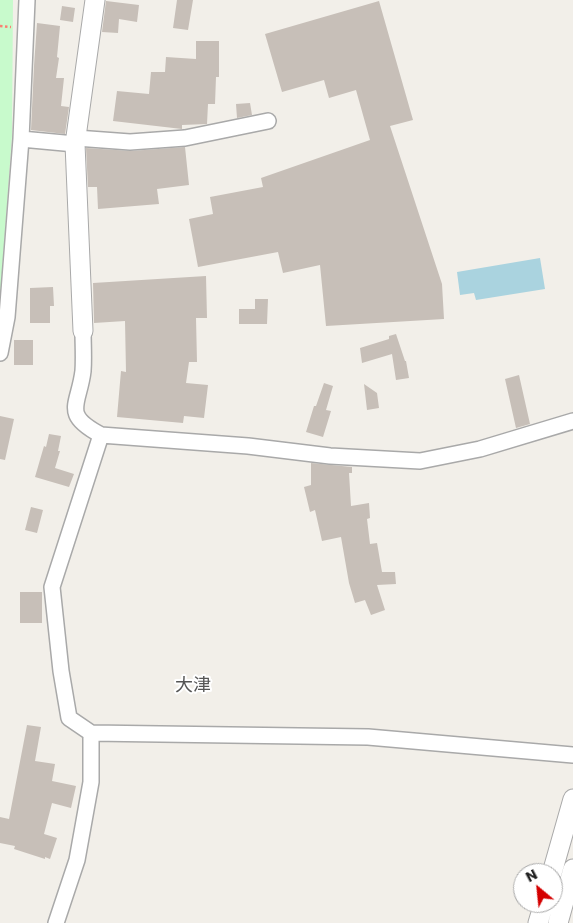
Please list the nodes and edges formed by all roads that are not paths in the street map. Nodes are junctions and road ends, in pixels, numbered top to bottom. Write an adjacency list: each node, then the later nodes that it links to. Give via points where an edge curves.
1 (27, 0): 4 (street)
2 (96, 0): 5 (street)
3 (268, 121): 5 (street, via 185,138)
4 (21, 139): 5 (street); 7 (street, via 7,317)
5 (75, 141): 6 (street)
6 (83, 332): 9 (street, via 83,372 74,407 77,417 86,427)
7 (0, 352)
8 (573, 421): 9 (street, via 480,449 420,461)
9 (101, 435): 10 (street, via 52,587 69,718)
10 (91, 733): 11 (street, via 368,737); 15 (street, via 91,782 77,860)
11 (573, 756)
12 (573, 799): 13 (street)
13 (555, 863)
14 (573, 869): 16 (street)
15 (56, 923)
16 (558, 923)

